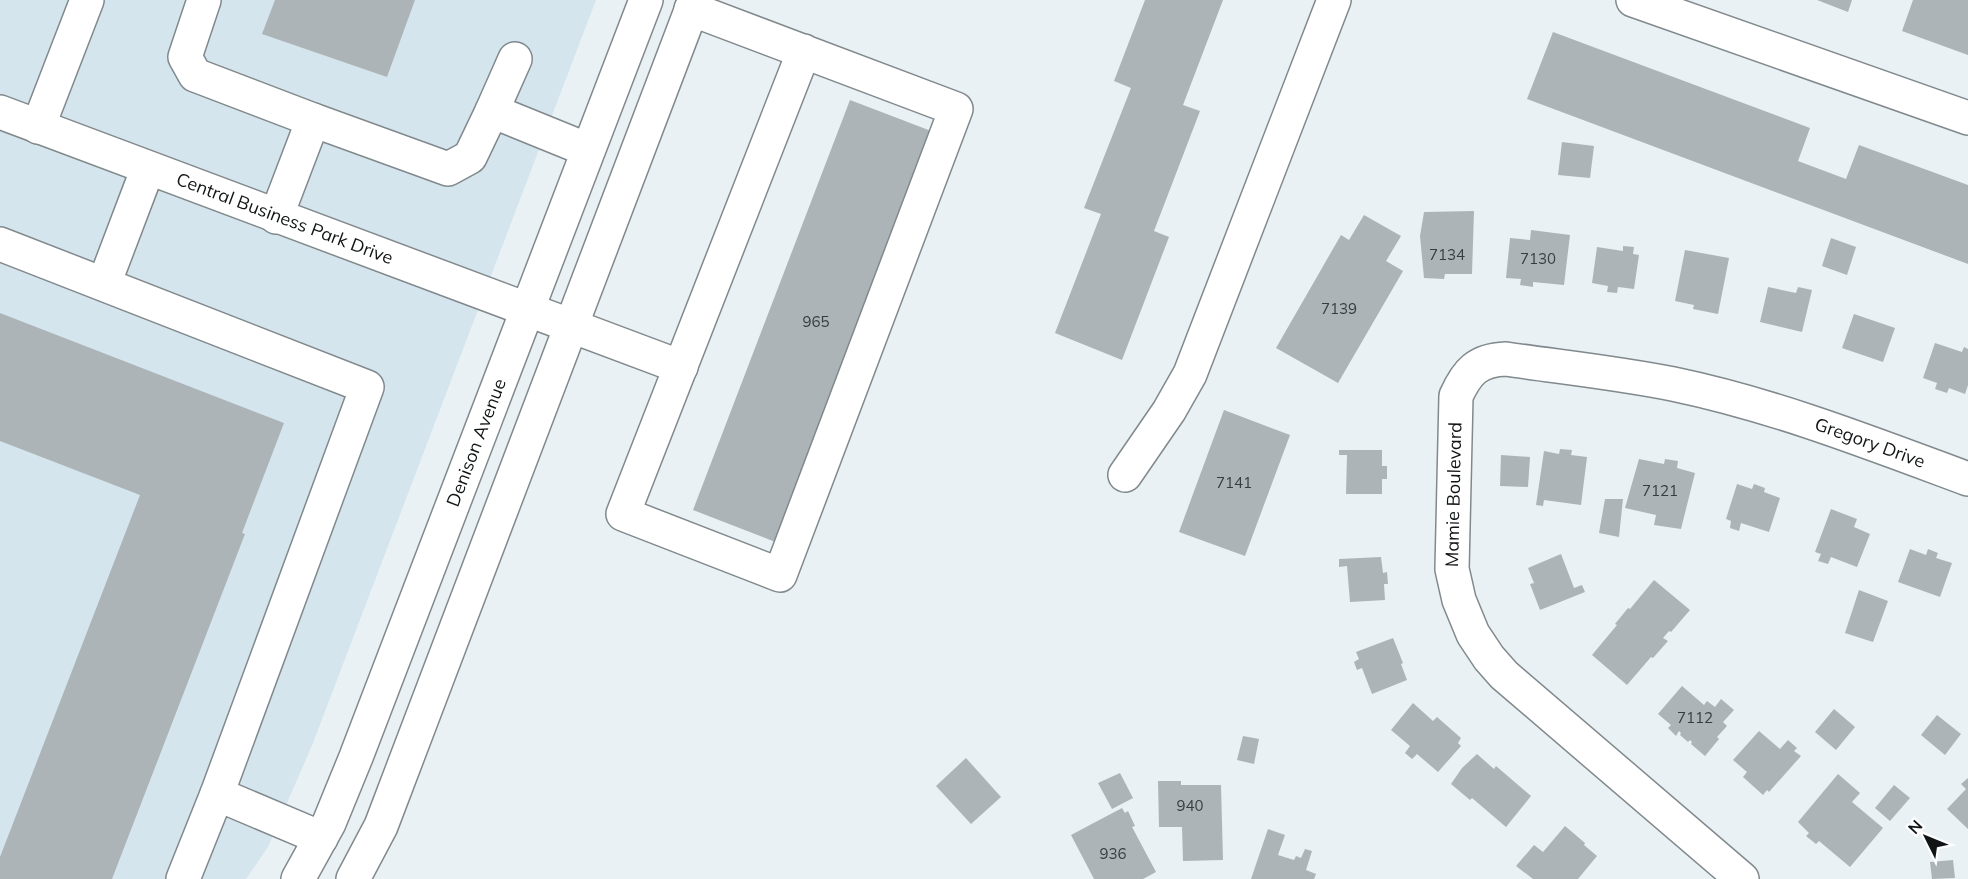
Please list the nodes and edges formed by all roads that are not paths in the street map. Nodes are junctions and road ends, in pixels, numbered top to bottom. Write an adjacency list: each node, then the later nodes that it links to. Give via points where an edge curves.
1 (87, 0): 13 (street)
2 (204, 0): 12 (street, via 184,57 195,75)
3 (646, 0): 14 (street, Denison Avenue)
4 (1334, 0): 23 (street, via 1190,374)
5 (1633, 0): 11 (street)
6 (693, 4): 7 (street); 20 (street)
7 (804, 51): 21 (street); 21 (street, via 956,109 780,575 623,514)
8 (515, 59): 9 (street)
9 (492, 111): 12 (street, via 470,157 447,169); 14 (street)
10 (0, 112): 13 (street, Central Business Park Drive)
11 (1968, 118)
12 (313, 120): 16 (street)
13 (39, 127): 15 (street, Central Business Park Drive)
14 (588, 150): 19 (street, Denison Avenue)
15 (148, 168): 16 (street, Central Business Park Drive); 18 (street)
16 (276, 217): 19 (street, Central Business Park Drive)
17 (0, 244): 18 (street)
18 (104, 284): 25 (street, via 367,387)
19 (526, 311): 20 (street, Central Business Park Drive); 26 (street, Denison Avenue, via 356,758)
20 (571, 327): 21 (street, Central Business Park Drive); 29 (street, via 381,826)
21 (681, 367)
22 (1773, 410): 24 (street, Gregory Drive); 30 (street, Mamie Boulevard, via 1672,384 1506,359 1478,366 1464,378 1456,396 1452,569 1473,634 1504,675)
23 (1125, 475)
24 (1968, 479)
25 (217, 794): 26 (street); 27 (street)
26 (321, 838): 28 (street, Denison Avenue)
27 (183, 879)
28 (298, 879)
29 (353, 879)
30 (1742, 879)

